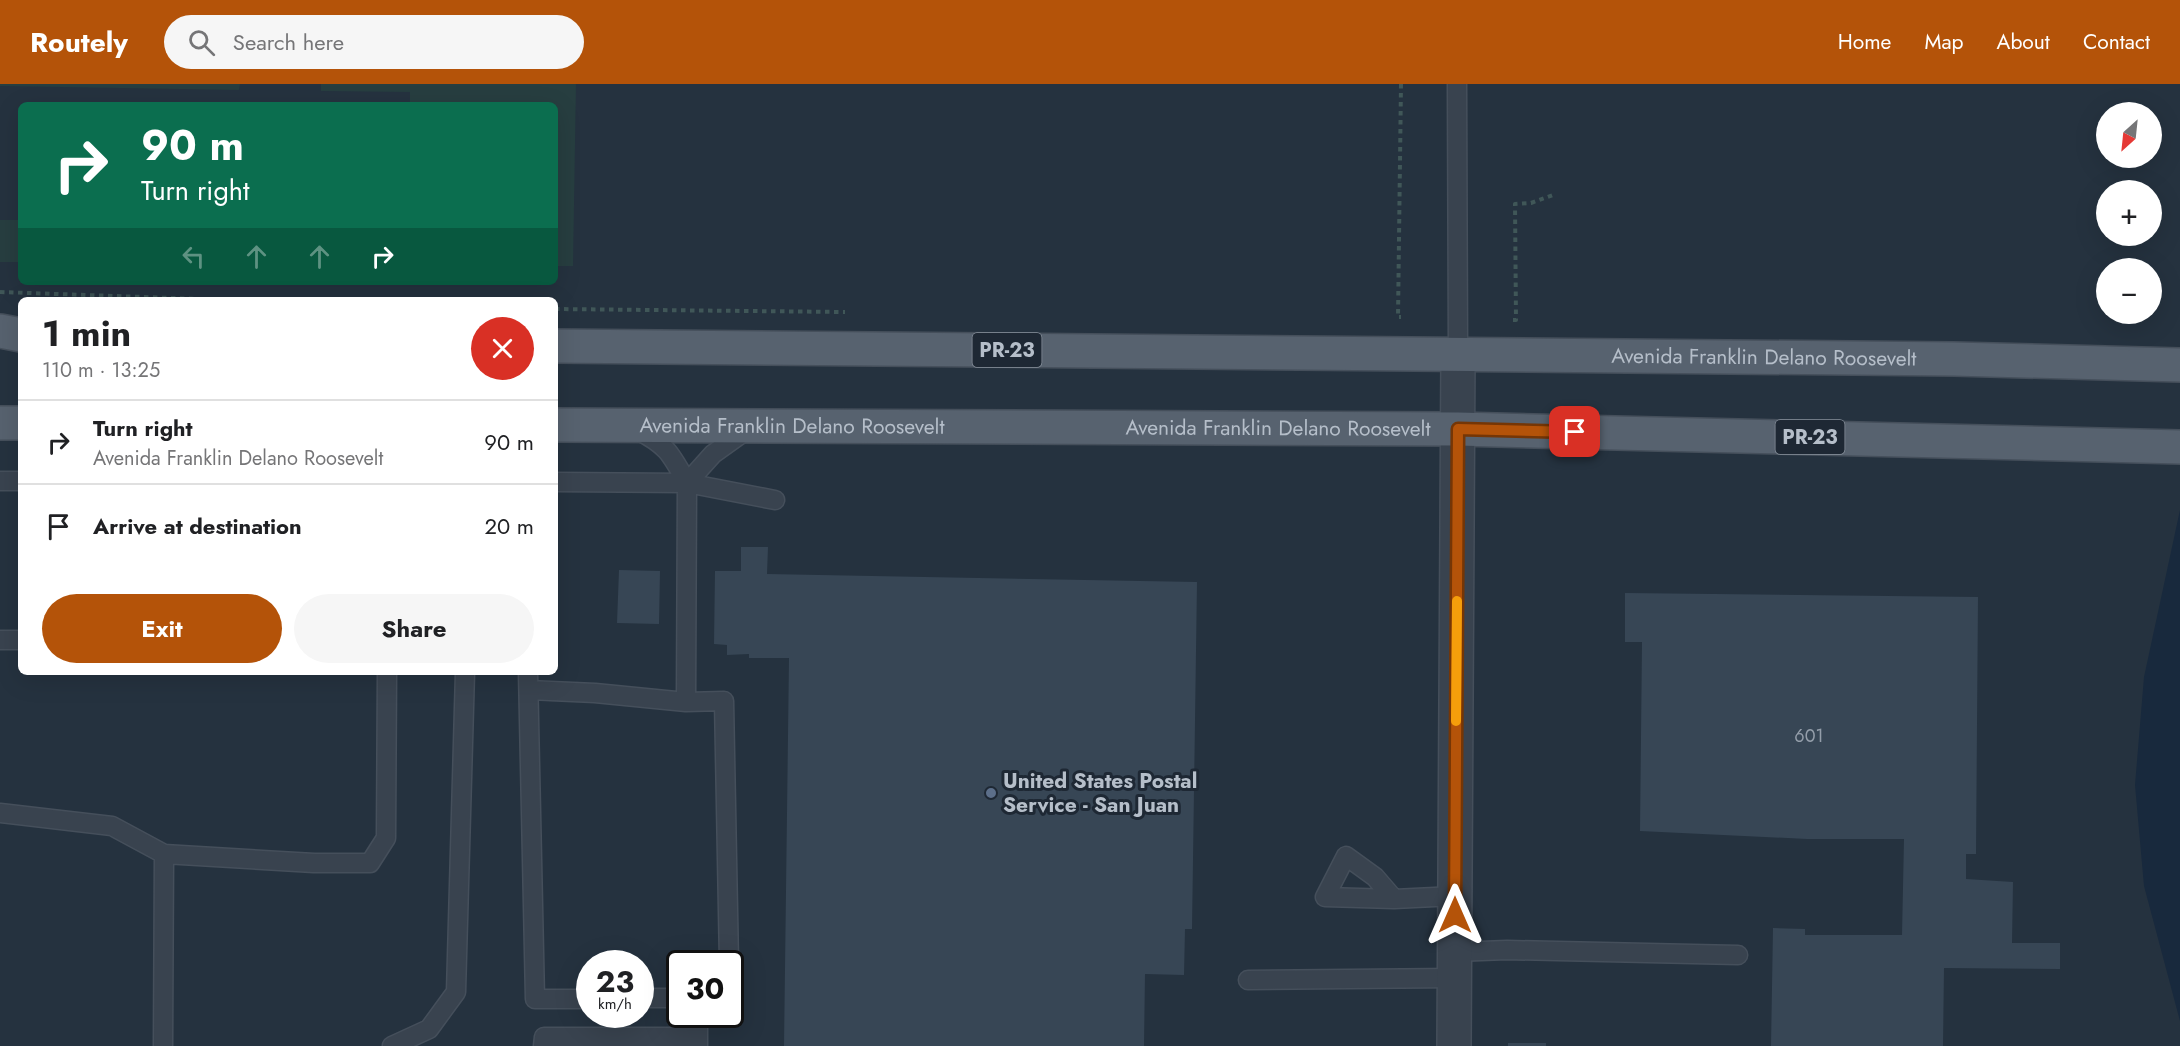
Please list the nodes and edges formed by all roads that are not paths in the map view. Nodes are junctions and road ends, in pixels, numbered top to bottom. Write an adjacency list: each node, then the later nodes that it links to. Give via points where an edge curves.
1 (1457, 84): 7 (lane)
2 (0, 331): 3 (main road)
3 (18, 334)
4 (0, 340): 5 (main road)
5 (18, 340)
6 (558, 346): 7 (main road, Avenida Franklin Delano Roosevelt / PR-23)
7 (1458, 355): 8 (main road, Avenida Franklin Delano Roosevelt / PR-23); 14 (street)
8 (2167, 365)
9 (0, 423): 10 (main road)
10 (18, 423)
11 (558, 425): 12 (main road, Avenida Franklin Delano Roosevelt / PR-23)
12 (628, 425): 13 (main road, Avenida Franklin Delano Roosevelt / PR-23); 19 (lane, via 657,440 672,455)
13 (755, 425): 14 (main road, Avenida Franklin Delano Roosevelt / PR-23); 19 (lane, via 713,454)
14 (1458, 429): 15 (main road, Avenida Franklin Delano Roosevelt / PR-23); 29 (street)
15 (2171, 447)
16 (0, 481): 17 (lane)
17 (18, 481)
18 (558, 482): 19 (lane)
19 (687, 483): 20 (lane); 26 (lane)
20 (775, 500)
21 (0, 640): 22 (lane)
22 (18, 640)
23 (387, 675): 28 (lane, via 386,838 370,863)
24 (465, 675): 38 (lane, via 456,992 429,1029)
25 (529, 681): 26 (lane, via 595,693); 35 (lane, via 535,999)
26 (686, 702): 31 (lane, via 724,701)
27 (0, 813): 28 (lane, via 112,826)
28 (164, 854): 37 (lane)
29 (1455, 897): 30 (lane); 33 (street)
30 (1394, 899): 30 (lane, via 1325,897 1346,856 1375,877)
31 (729, 950)
32 (1738, 955): 33 (lane, via 1507,950)
33 (1455, 965): 34 (lane); 40 (street)
34 (1248, 980)
35 (576, 999)
36 (698, 1042): 39 (lane, via 544,1036)
37 (163, 1046)
38 (392, 1046)
39 (543, 1046)
40 (1454, 1046)

